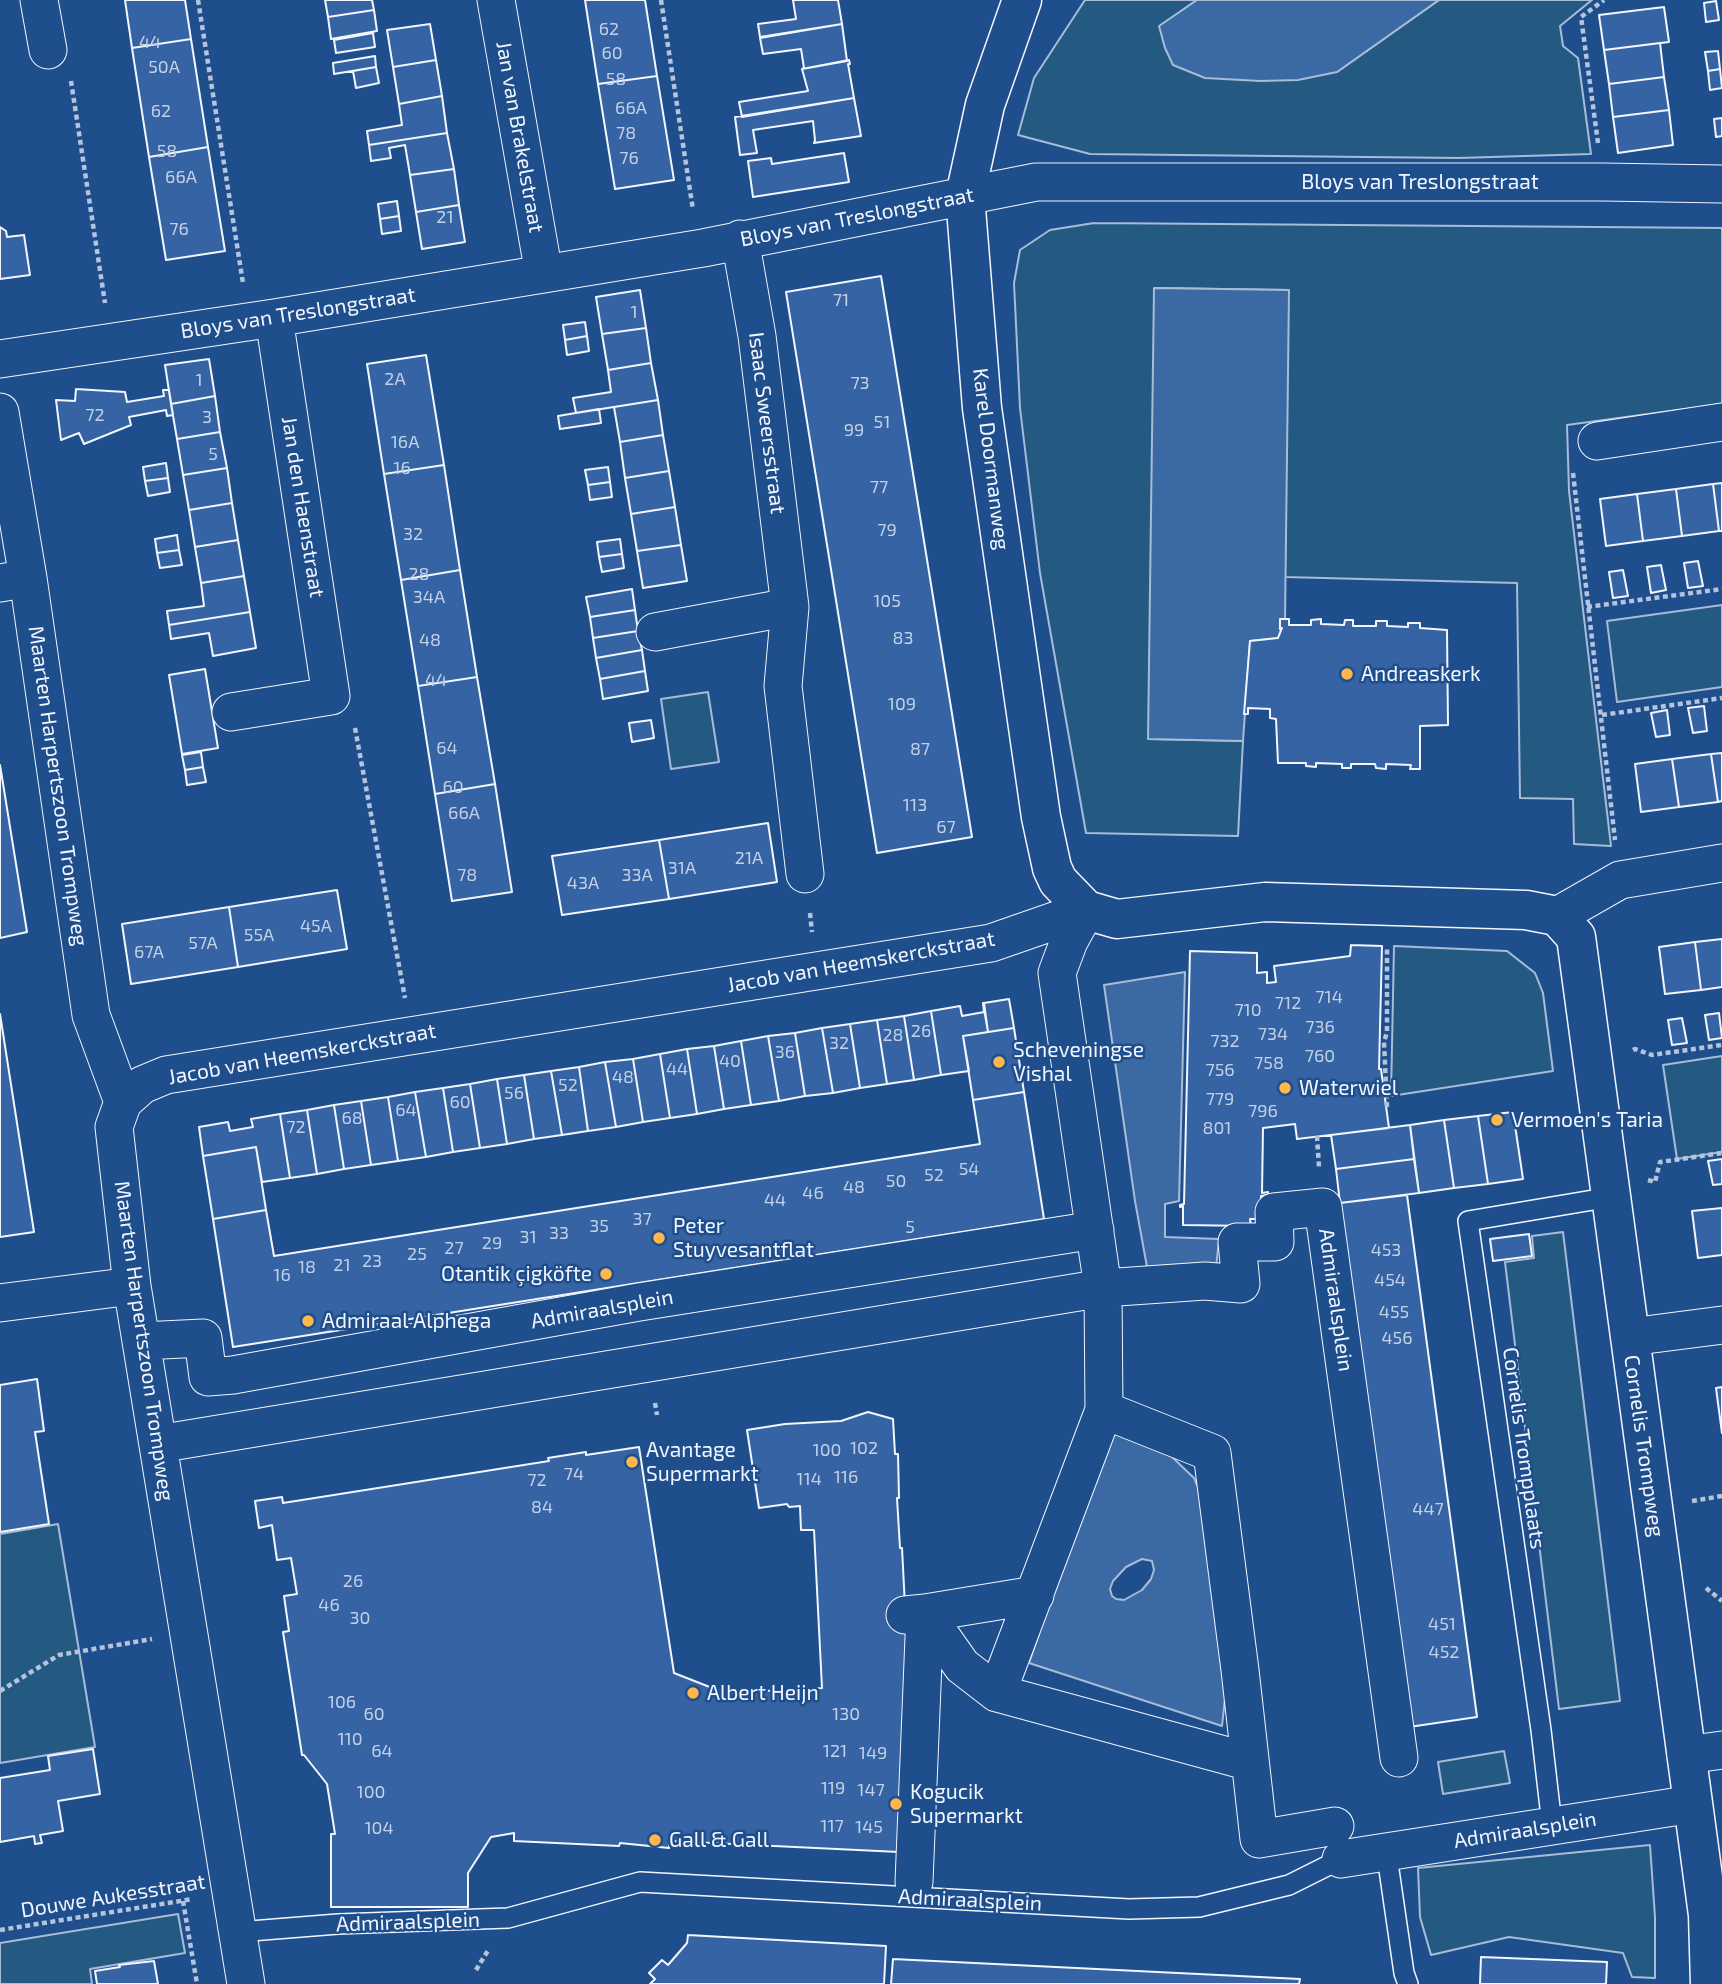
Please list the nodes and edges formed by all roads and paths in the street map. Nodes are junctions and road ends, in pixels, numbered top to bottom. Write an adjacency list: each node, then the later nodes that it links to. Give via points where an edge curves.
1 (39, 0): 7 (street)
2 (198, 0): 14 (path)
3 (496, 0): 13 (street, Jan van Brakelstraat)
4 (661, 0): 12 (path)
5 (1022, 0): 10 (street, Karel Doormanweg, via 985,106)
6 (1604, 0): 8 (path, via 1581,17)
7 (48, 50): 15 (path, via 72,83)
8 (1603, 182): 9 (street, Bloys van Treslongstraat); 10 (street, Bloys van Treslongstraat, via 1036,182)
9 (1722, 184)
10 (965, 196): 11 (street, Bloys van Treslongstraat); 33 (street, Karel Doormanweg, via 982,408 1041,817 1058,880)
11 (740, 239): 12 (street, Bloys van Treslongstraat); 22 (street, Isaac Sweersstraat, via 757,336)
12 (703, 248): 13 (street, Bloys van Treslongstraat)
13 (544, 274): 14 (street, Bloys van Treslongstraat)
14 (261, 320): 15 (street, Bloys van Treslongstraat); 25 (street, Jan den Haenstraat)
15 (111, 342): 16 (street, Bloys van Treslongstraat)
16 (0, 359)
17 (0, 412): 20 (street, Maarten Harpertszoon Trompweg)
18 (1722, 422): 19 (street)
19 (1597, 441): 23 (path, via 1598,468 1573,473)
20 (14, 581): 39 (street, Maarten Harpertszoon Trompweg, via 91,1015)
21 (1722, 589): 23 (path)
22 (790, 607): 24 (street); 30 (street, Isaac Sweersstraat, via 783,686)
23 (1587, 607): 28 (path)
24 (655, 632)
25 (331, 696): 27 (street); 36 (path, via 349,696)
26 (1722, 698): 28 (path)
27 (231, 712)
28 (1602, 715): 31 (path)
29 (1722, 863): 31 (street)
30 (805, 874): 35 (path)
31 (1620, 880): 34 (street)
32 (1387, 906): 33 (street, via 1265,902 1117,919); 34 (street, via 1526,910); 40 (path)
33 (1086, 910): 35 (street, Jacob van Heemskerckstraat, via 991,943); 43 (street, via 1057,973)
34 (1557, 916): 38 (street, Cornelis Trompweg, via 1576,937)
35 (816, 971): 36 (street, Jacob van Heemskerckstraat)
36 (409, 1035): 39 (street, Jacob van Heemskerckstraat, via 166,1075 142,1085)
37 (1722, 1045): 38 (path, via 1651,1055 1635,1049)
38 (1592, 1064): 42 (street, Cornelis Trompweg)
39 (123, 1102): 44 (street, Maarten Harpertszoon Trompweg, via 114,1127)
40 (1387, 1107)
41 (1722, 1153): 42 (path, via 1660,1162 1655,1182)
42 (1609, 1184): 48 (street, Cornelis Trompweg); 61 (lane, Cornelis Trompplaats, via 1468,1221)
43 (1095, 1230): 45 (street); 49 (street, Admiraalsplein, via 625,1304 233,1375 208,1377 203,1338)
44 (132, 1286): 46 (street); 49 (street, Maarten Harpertszoon Trompweg)
45 (1103, 1287): 50 (street); 51 (street); 58 (street, Admiraalsplein, via 1205,1281 1241,1284 1237,1242 1275,1242 1274,1212 1323,1207)
46 (0, 1303)
47 (1722, 1325): 48 (street)
48 (1630, 1337): 57 (street, Cornelis Trompweg)
49 (142, 1341): 51 (street, Maarten Harpertszoon Trompweg)
50 (1104, 1410): 52 (street); 59 (street, Admiraalsplein, via 1212,1453)
51 (158, 1444): 65 (street, Maarten Harpertszoon Trompweg)
52 (1035, 1595): 53 (street); 56 (street)
53 (915, 1614): 56 (street, via 962,1667); 64 (street, Admiraalsplein)
54 (163, 1638): 55 (path, via 59,1654)
55 (0, 1691)
56 (997, 1693): 59 (street)
57 (1704, 1752): 60 (street, Cornelis Trompweg)
58 (1399, 1758)
59 (1250, 1762): 62 (street, Admiraalsplein, via 1259,1839)
60 (1693, 1804): 61 (street, Admiraalsplein); 67 (street, Cornelis Trompweg)
61 (1552, 1825): 63 (street, Admiraalsplein)
62 (1338, 1842): 63 (street, Admiraalsplein); 69 (lane, Admiraalsplein, via 1289,1885 1199,1907 1129,1909 640,1882 508,1918)
63 (1392, 1851): 72 (lane, via 1388,1863)
64 (914, 1882)
65 (232, 1893): 66 (path, Douwe Aukesstraat); 69 (street, Maarten Harpertszoon Trompweg)
66 (183, 1900): 68 (path, Douwe Aukesstraat); 70 (path)
67 (1715, 1914): 73 (street, Cornelis Trompweg)
68 (0, 1930)
69 (238, 1931): 71 (street, Maarten Harpertszoon Trompweg)
70 (197, 1984)
71 (246, 1984)
72 (1409, 1984)
73 (1710, 1984)

